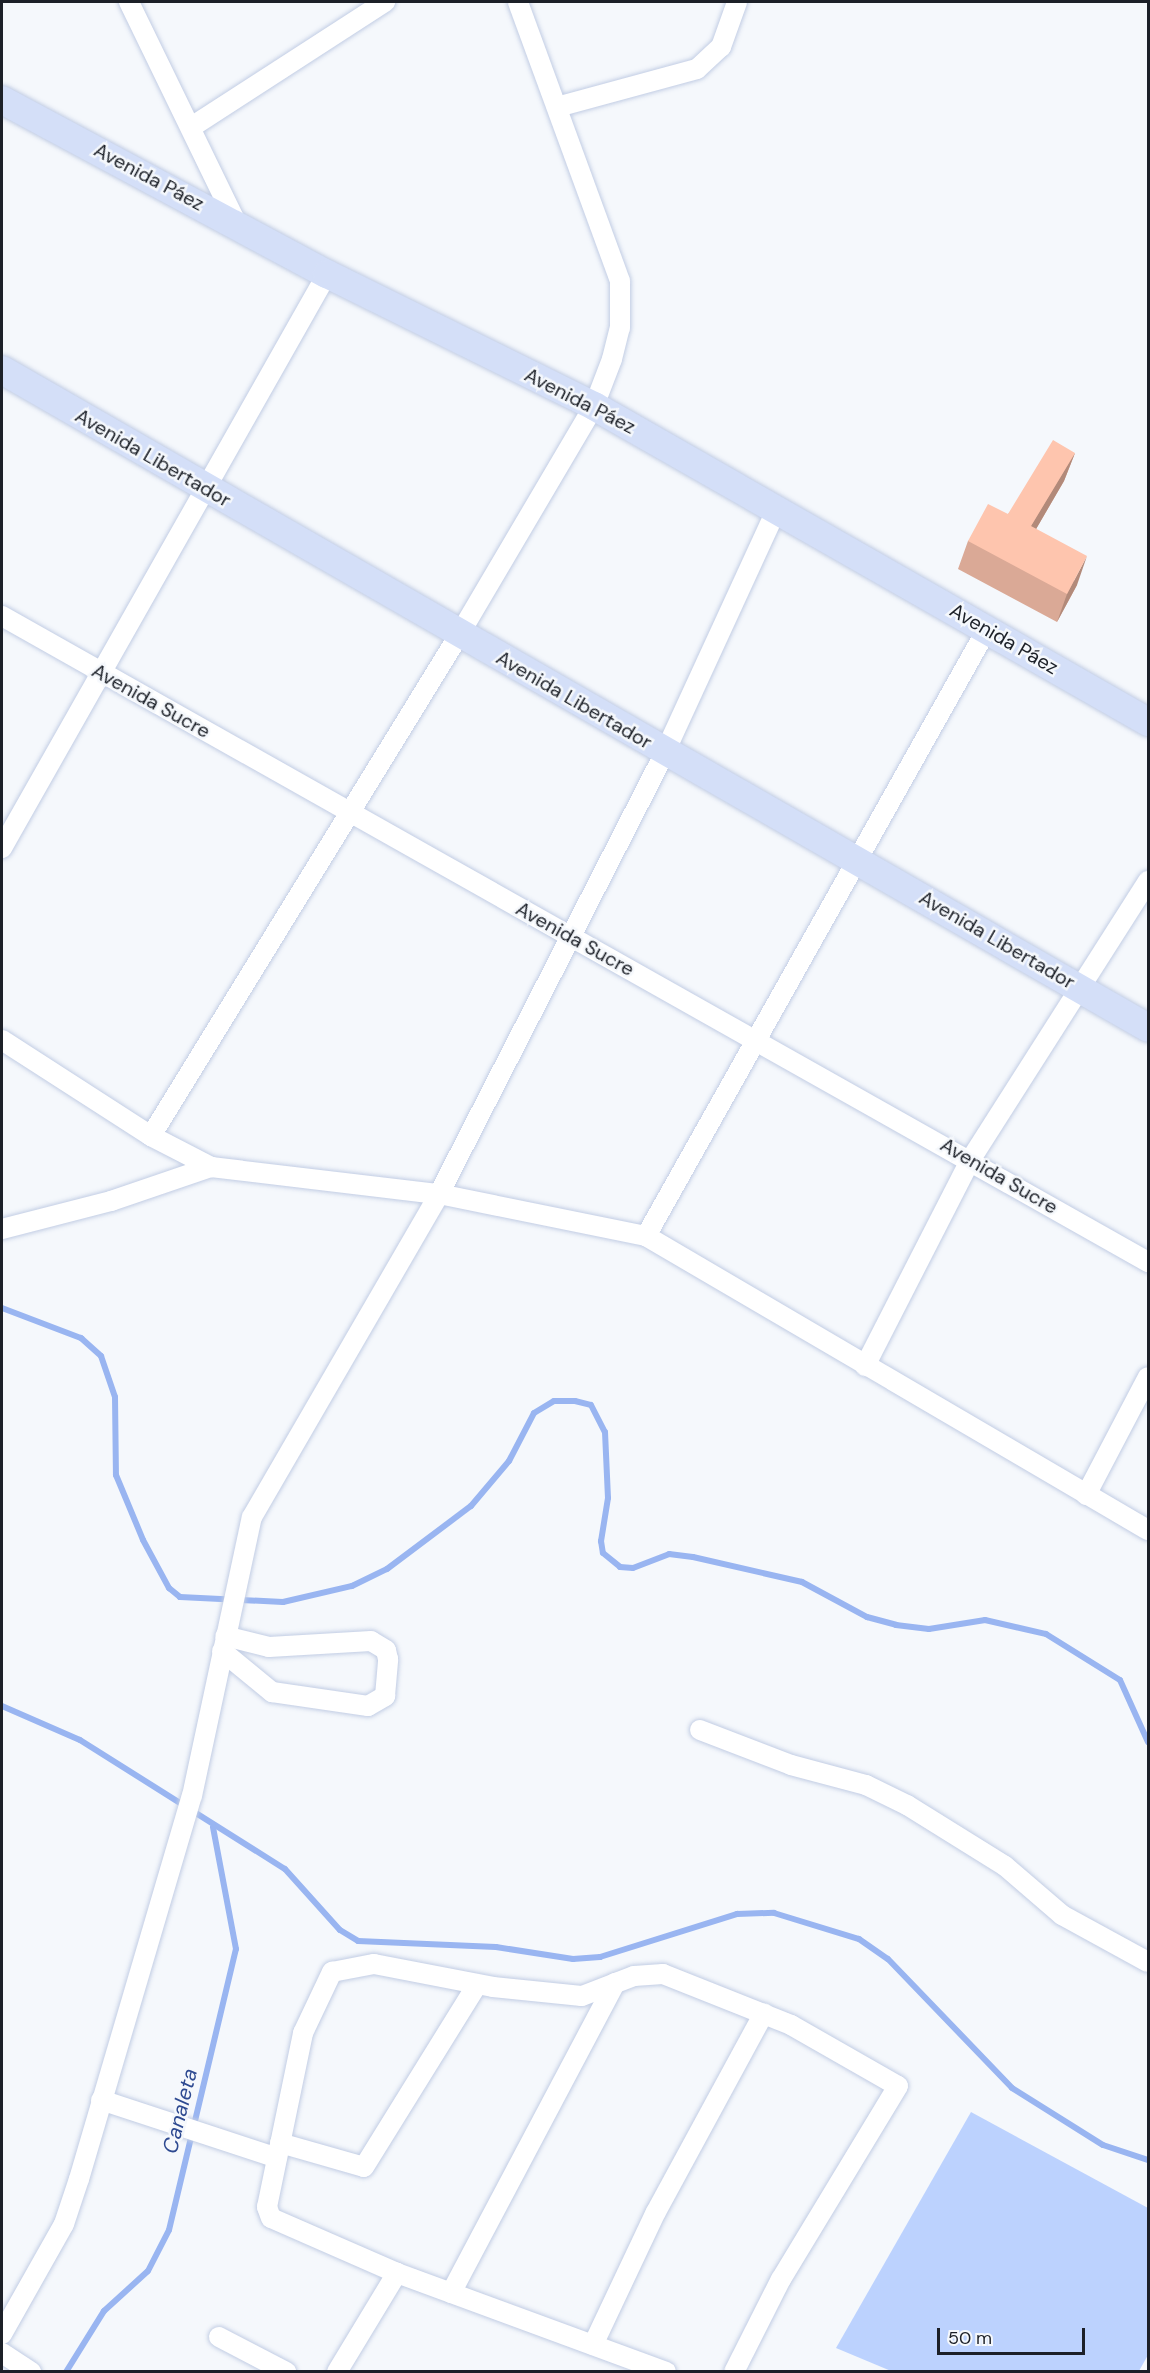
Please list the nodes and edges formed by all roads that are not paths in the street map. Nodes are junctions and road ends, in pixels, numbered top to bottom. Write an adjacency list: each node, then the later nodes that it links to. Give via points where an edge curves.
1 (129, 2): 7 (street)
2 (385, 2): 7 (street)
3 (518, 2): 6 (street)
4 (736, 2): 6 (street, via 721,47 697,69)
5 (2, 100): 8 (main road, Avenida Páez)
6 (557, 107): 11 (street, via 612,256 623,302 612,359)
7 (193, 126): 8 (street)
8 (237, 224): 9 (main road, Avenida Páez)
9 (327, 274): 11 (main road, Avenida Páez); 12 (street)
10 (2, 370): 12 (main road, Avenida Libertador)
11 (594, 406): 13 (main road, Avenida Páez); 16 (street)
12 (206, 489): 16 (main road, Avenida Libertador); 17 (street)
13 (777, 508): 15 (main road, Avenida Páez); 19 (street)
14 (2, 616): 17 (street, Avenida Sucre)
15 (987, 629): 18 (main road, Avenida Páez); 22 (street)
16 (459, 635): 19 (main road, Avenida Libertador); 20 (street)
17 (102, 674): 20 (street, Avenida Sucre); 21 (street)
18 (1149, 722)
19 (665, 752): 22 (main road, Avenida Libertador); 24 (street)
20 (347, 811): 24 (street, Avenida Sucre); 29 (street)
21 (2, 848)
22 (856, 858): 25 (main road, Avenida Libertador); 28 (street)
23 (1149, 881): 25 (street)
24 (571, 937): 28 (street, Avenida Sucre); 32 (street)
25 (1076, 986): 26 (main road, Avenida Libertador); 30 (street)
26 (1149, 1028)
27 (2, 1040): 29 (street)
28 (757, 1040): 30 (street, Avenida Sucre); 34 (street)
29 (151, 1136): 31 (street)
30 (971, 1159): 35 (street, Avenida Sucre); 36 (street)
31 (211, 1167): 32 (street); 33 (street, via 111,1202)
32 (439, 1194): 34 (street); 40 (street, via 252,1517)
33 (2, 1230)
34 (646, 1236): 36 (street)
35 (1149, 1262)
36 (865, 1366): 38 (street)
37 (1149, 1377): 38 (street)
38 (1086, 1495): 39 (street)
39 (1149, 1530)
40 (224, 1644): 40 (street, via 269,1647 371,1641 386,1650 385,1696 368,1706 272,1692); 46 (street, via 192,1796)
41 (700, 1730): 42 (street, via 866,1785 907,1806 1005,1866 1062,1915)
42 (1149, 1962)
43 (615, 1983): 44 (street, via 582,1996); 45 (street, via 663,1974); 49 (street)
44 (477, 1985): 47 (street, via 364,2167); 47 (street, via 374,1964 332,1972 303,2033)
45 (764, 2013): 52 (street, via 651,2222); 58 (street, via 898,2086 781,2279)
46 (101, 2100): 47 (street); 50 (street, via 64,2224)
47 (279, 2151): 48 (street, via 267,2207 271,2218)
48 (397, 2273): 49 (street); 56 (street)
49 (451, 2293): 52 (street)
50 (2, 2334)
51 (219, 2337): 55 (street)
52 (593, 2345): 57 (street)
53 (2, 2353): 54 (street)
54 (31, 2372)
55 (286, 2372)
56 (337, 2372)
57 (666, 2372)
58 (734, 2372)

